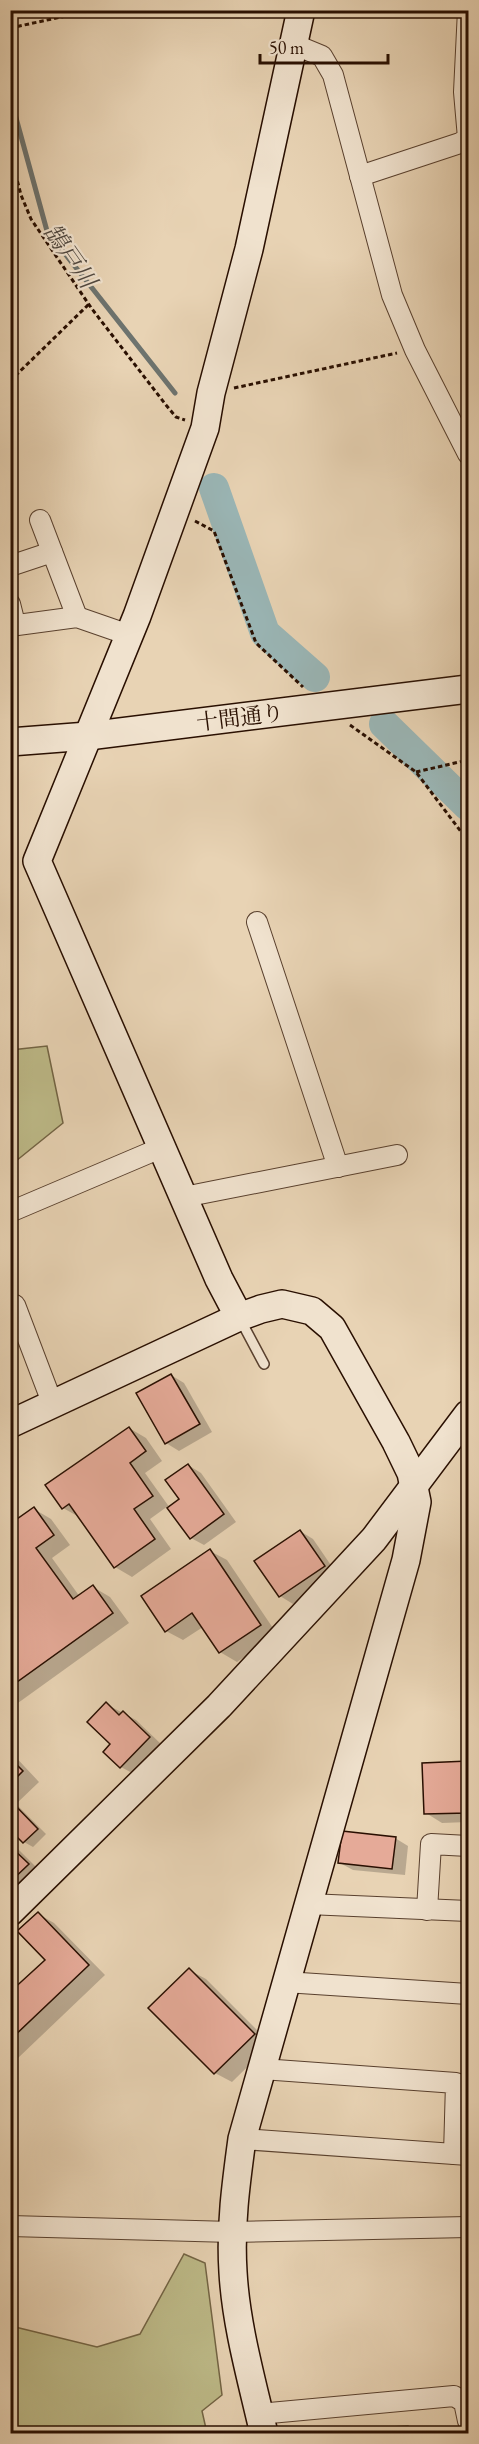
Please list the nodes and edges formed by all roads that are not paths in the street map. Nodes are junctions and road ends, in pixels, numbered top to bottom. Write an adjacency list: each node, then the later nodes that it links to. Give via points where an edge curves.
1 (301, 10): 3 (street)
2 (468, 19): 4 (street, via 464,93 468,138)
3 (293, 45): 4 (street, via 322,56 328,64); 12 (street, via 205,428)
4 (360, 176): 5 (street, via 392,295)
5 (468, 454)
6 (40, 520): 7 (street)
7 (52, 552): 8 (street); 10 (street)
8 (10, 566)
9 (10, 604): 11 (street)
10 (77, 617): 11 (street); 12 (street)
11 (13, 625)
12 (129, 635): 14 (street)
13 (468, 689): 14 (street, 十間通り)
14 (88, 736): 15 (street, 十間通り); 17 (street, via 37,861)
15 (10, 742)
16 (257, 921): 19 (street)
17 (163, 1147): 20 (street); 21 (street)
18 (397, 1155): 19 (street)
19 (338, 1167): 20 (street)
20 (184, 1197): 23 (street)
21 (10, 1212)
22 (15, 1305): 25 (street)
23 (239, 1317): 24 (lane); 25 (street); 28 (street, via 282,1304 312,1311 324,1320 396,1442)
24 (264, 1365)
25 (53, 1405): 27 (street)
26 (468, 1414): 28 (street)
27 (10, 1424)
28 (415, 1487): 30 (street, via 417,1502 406,1560); 33 (street, via 374,1539 219,1706)
29 (468, 1846): 31 (street, via 431,1844)
30 (308, 1904): 31 (street); 34 (street)
31 (427, 1910): 32 (street)
32 (468, 1911)
33 (10, 1912)
34 (285, 1982): 35 (street); 36 (street)
35 (468, 1994)
36 (262, 2069): 37 (street); 38 (street, via 456,2083)
37 (242, 2139): 38 (street); 41 (street)
38 (461, 2154)
39 (10, 2226): 41 (street)
40 (468, 2227): 41 (street)
41 (232, 2232): 43 (street, via 236,2300)
42 (468, 2421): 43 (street, via 464,2402 454,2396)
43 (261, 2424)

